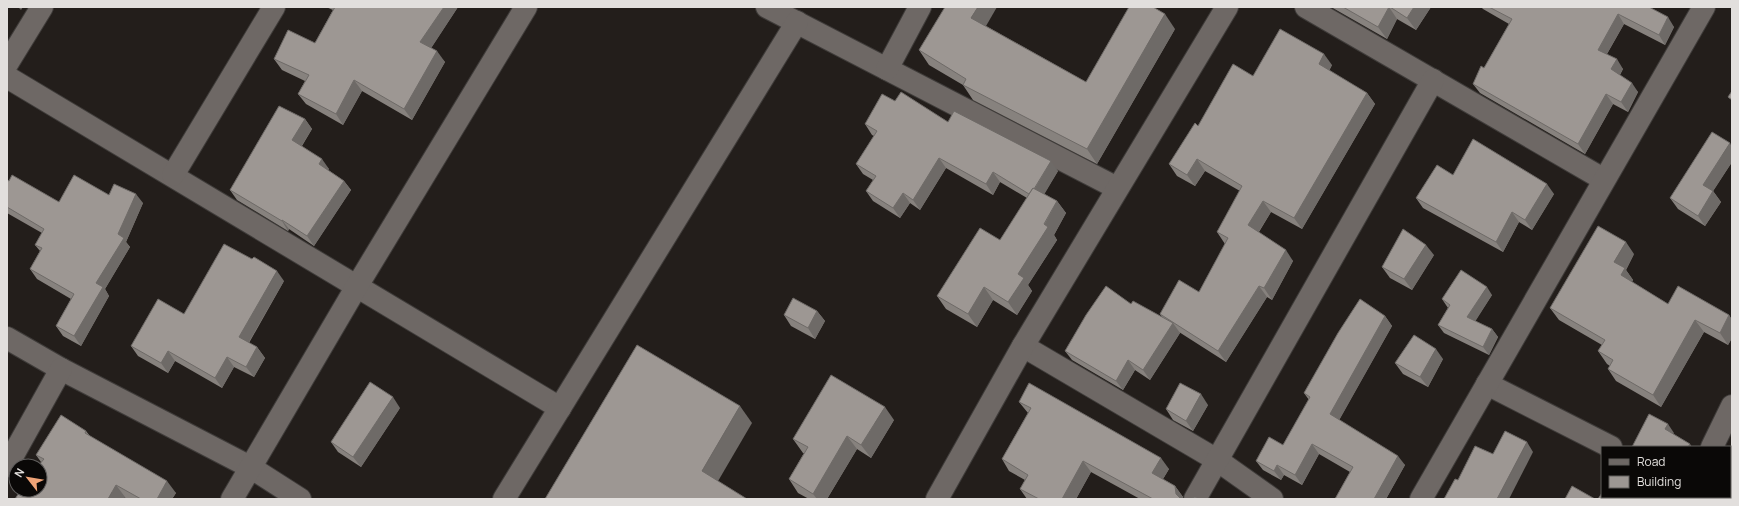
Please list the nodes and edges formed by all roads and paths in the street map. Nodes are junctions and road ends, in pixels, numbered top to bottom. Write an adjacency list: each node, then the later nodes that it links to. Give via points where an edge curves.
1 (42, 7): 10 (street)
2 (274, 7): 14 (street)
3 (526, 7): 17 (street)
4 (767, 7): 9 (street)
5 (920, 7): 11 (street)
6 (1227, 7): 16 (street)
7 (1306, 7): 13 (street)
8 (1704, 7): 15 (street)
9 (797, 22): 11 (street); 23 (street)
10 (7, 64)
11 (887, 69): 16 (street)
12 (7, 77): 14 (street)
13 (1433, 80): 15 (street); 26 (street)
14 (172, 176): 17 (street)
15 (1603, 179): 21 (street)
16 (1117, 188): 19 (street)
17 (357, 286): 23 (street); 28 (street)
18 (7, 338): 20 (street)
19 (1024, 346): 26 (street); 32 (street)
20 (60, 369): 27 (street); 28 (street)
21 (1487, 384): 24 (street); 35 (street)
22 (1732, 406): 25 (street)
23 (560, 408): 31 (street)
24 (1608, 446)
25 (1712, 446)
26 (1217, 460): 33 (street); 34 (street)
27 (7, 466)
28 (250, 467): 29 (street); 30 (street)
29 (232, 499)
30 (300, 499)
31 (504, 499)
32 (937, 499)
33 (1195, 499)
34 (1272, 499)
35 (1421, 499)

